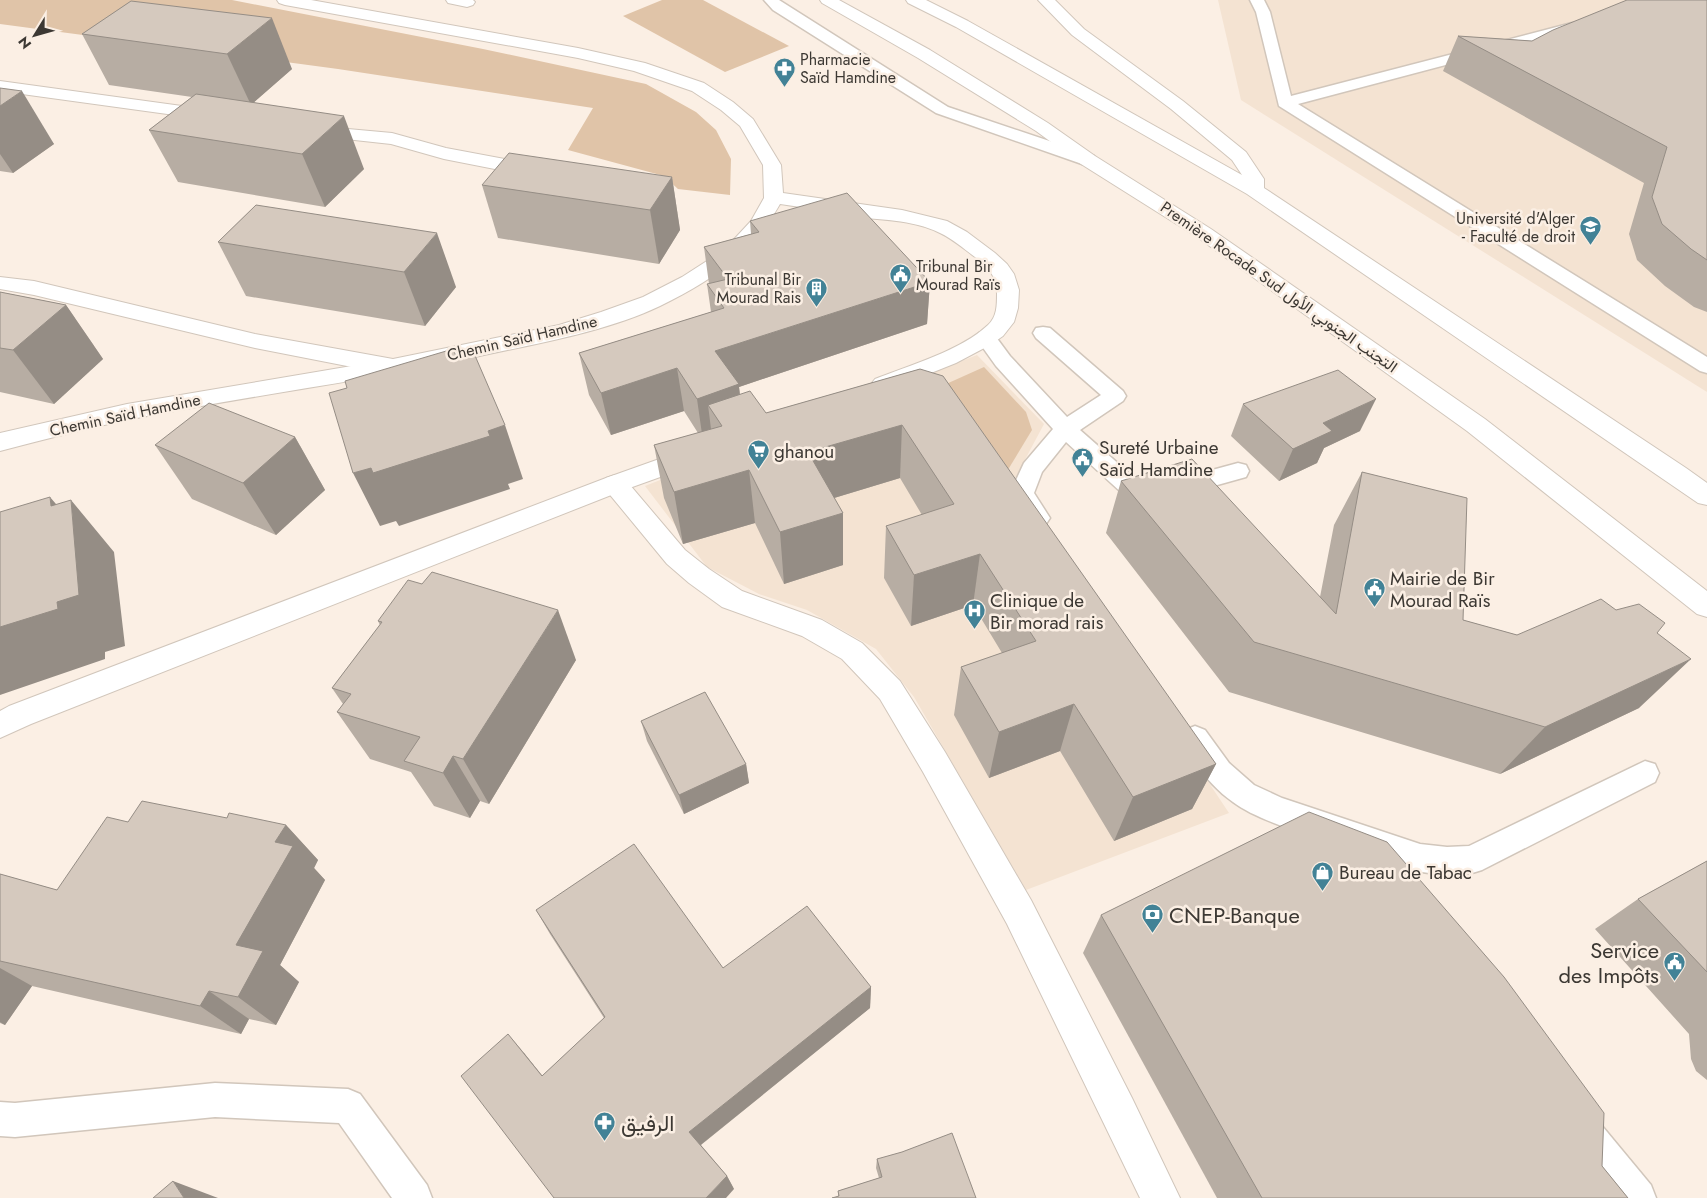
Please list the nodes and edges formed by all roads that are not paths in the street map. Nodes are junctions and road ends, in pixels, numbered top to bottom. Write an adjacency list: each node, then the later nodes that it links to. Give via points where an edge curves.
1 (285, 0): 15 (main road, via 578,53 639,67 698,87 747,123 772,165)
2 (771, 0): 12 (lane, via 942,110)
3 (828, 0): 12 (main road, Première Rocade Sud التجنب الجنوبي الأول, via 924,54 1034,122)
4 (914, 0): 14 (main road)
5 (1046, 0): 14 (main road, via 1078,32 1177,105 1239,156 1254,179)
6 (1257, 0): 9 (lane, via 1263,12)
7 (1595, 22): 9 (lane)
8 (0, 86): 10 (main road)
9 (1285, 103): 19 (lane)
10 (227, 117)
11 (301, 129): 13 (main road, via 392,139 444,153)
12 (1088, 160): 29 (main road, Première Rocade Sud التجنب الجنوبي الأول, via 1204,233 1476,425)
13 (557, 174)
14 (1254, 190): 27 (main road)
15 (774, 198): 18 (main road, via 902,215 937,224 959,234 994,261 1009,285 1003,322); 20 (main road, Chemin Saïd Hamdine, via 759,224 730,254 689,282 651,302 562,331)
16 (0, 283): 20 (main road, via 34,288 256,341)
17 (1043, 333): 22 (lane, via 1114,396)
18 (986, 338): 21 (main road, via 964,351); 22 (lane)
19 (1707, 366)
20 (393, 367): 23 (main road, Chemin Saïd Hamdine, via 127,412)
21 (858, 394)
22 (1065, 429): 25 (lane, via 1142,498); 28 (lane, via 1032,469 1022,493)
23 (0, 442)
24 (717, 447): 26 (main road)
25 (1238, 471)
26 (615, 484): 31 (main road); 36 (main road, via 676,558 699,576 732,599 812,628 852,651 890,690 1019,912)
27 (1707, 496)
28 (1049, 535)
29 (1707, 606)
30 (1180, 717): 32 (lane, via 1220,772 1244,794 1275,809 1420,858 1447,862 1471,860)
31 (0, 725)
32 (1644, 773)
33 (0, 1119): 35 (lane, via 215,1100 348,1106)
34 (1582, 1127): 37 (lane)
35 (414, 1198)
36 (1160, 1198)
37 (1638, 1198)

